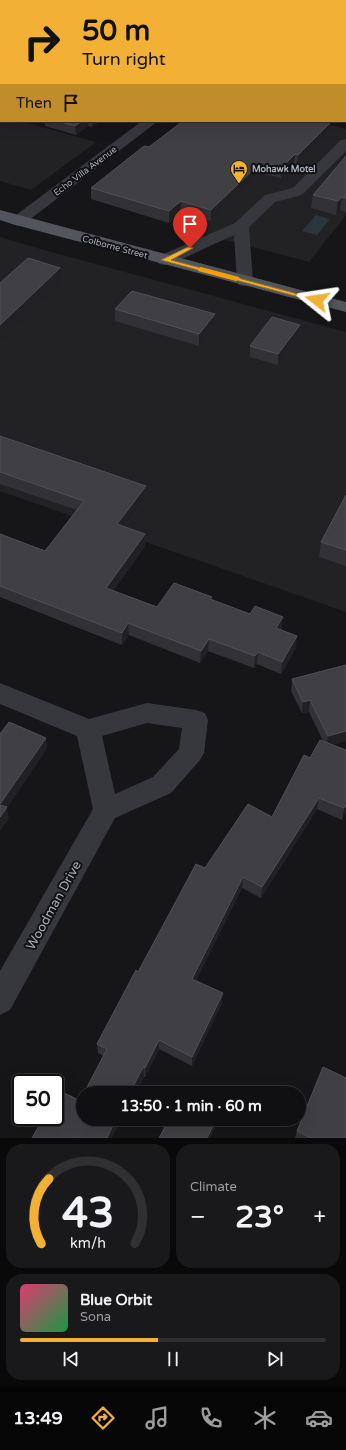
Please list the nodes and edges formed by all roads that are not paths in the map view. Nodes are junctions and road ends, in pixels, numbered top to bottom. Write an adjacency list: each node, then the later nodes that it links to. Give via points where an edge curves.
1 (150, 122): 4 (street, Echo Villa Avenue)
2 (346, 143): 5 (street, via 299,190 270,198)
3 (0, 215): 4 (main road, Colborne Street)
4 (18, 222): 6 (main road, Colborne Street)
5 (241, 226): 6 (street); 7 (street)
6 (165, 260): 7 (main road, Colborne Street)
7 (245, 281): 8 (main road, Colborne Street)
8 (346, 307)
9 (0, 693): 10 (street)
10 (88, 730): 11 (street); 11 (street, via 147,713 196,720 191,753 162,785)
11 (106, 810): 12 (street, Woodman Drive)
12 (0, 1000)

